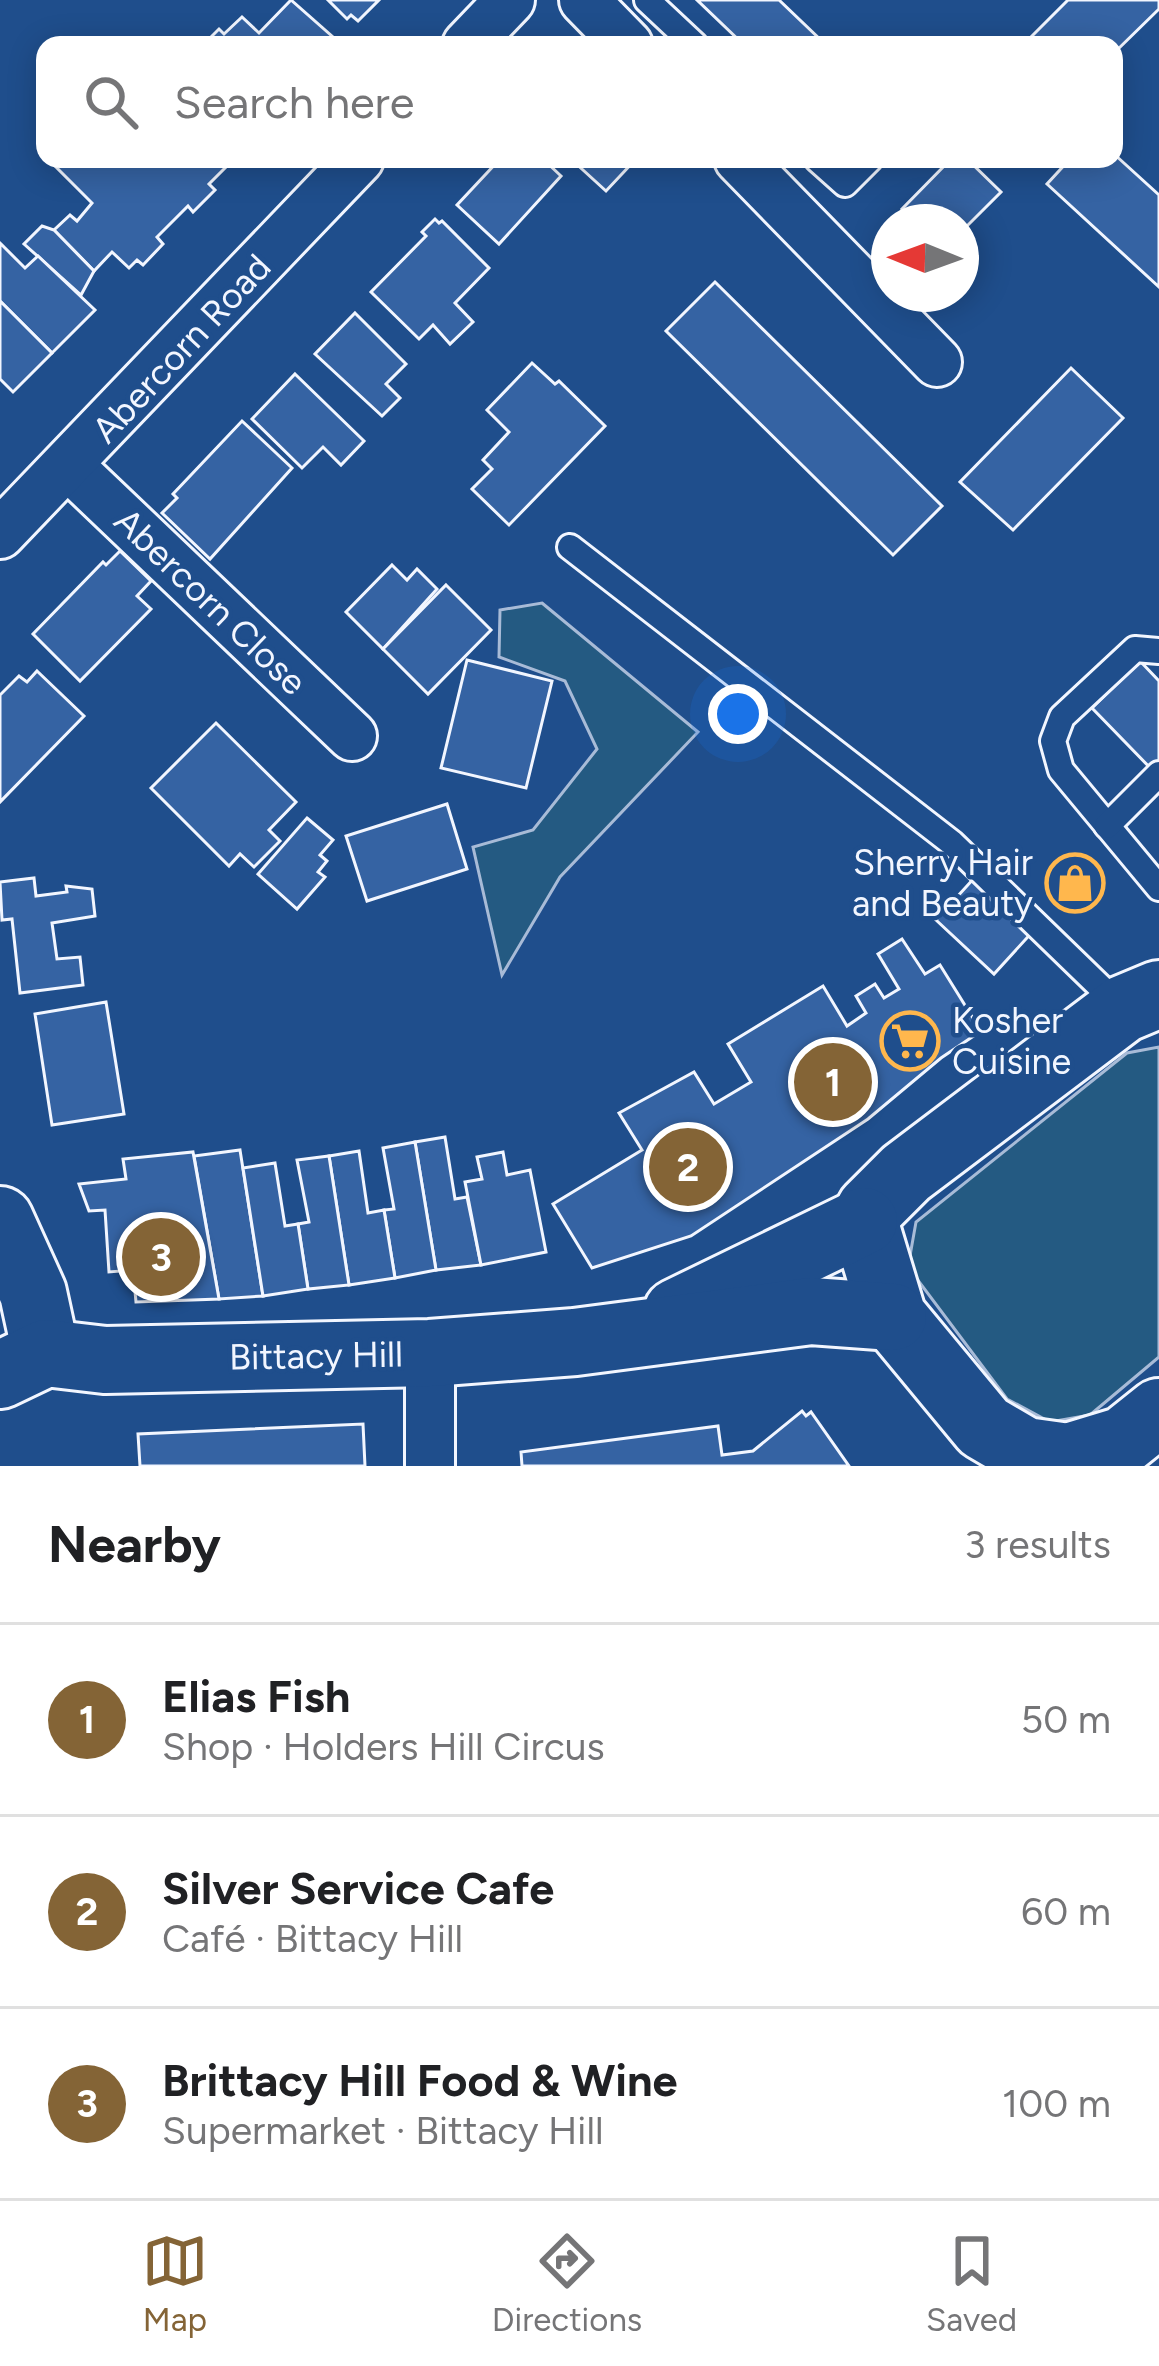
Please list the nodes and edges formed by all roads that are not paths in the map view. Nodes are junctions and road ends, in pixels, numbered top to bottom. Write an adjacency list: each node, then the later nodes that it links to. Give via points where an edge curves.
1 (510, 0): 4 (street)
2 (584, 0): 5 (street)
3 (647, 0): 6 (lane)
4 (476, 36)
5 (619, 36)
6 (685, 36)
7 (350, 168): 12 (street, Abercorn Road)
8 (748, 168): 11 (street)
9 (827, 168): 10 (lane, via 844,184)
10 (861, 168)
11 (937, 362)
12 (69, 466): 13 (street, Abercorn Road); 16 (street, Abercorn Close)
13 (0, 534)
14 (570, 547): 20 (lane, via 952,843)
15 (1159, 651): 18 (lane, via 1135,649 1062,717 1053,741 1061,770)
16 (352, 736)
17 (1159, 774): 18 (lane)
18 (1107, 826): 19 (lane)
19 (1159, 888)
20 (1141, 1002): 22 (main road, via 906,1173)
21 (0, 1220): 26 (main road, via 33,1293)
22 (864, 1221): 23 (main road); 24 (main road, Bittacy Hill)
23 (893, 1317): 24 (main road, Bittacy Hill, via 811,1311); 28 (main road, via 984,1427)
24 (637, 1332): 25 (main road, Bittacy Hill)
25 (430, 1353): 26 (main road, Bittacy Hill); 29 (street)
26 (23, 1364)
27 (1159, 1412): 28 (main road, via 1124,1440)
28 (1068, 1461)
29 (430, 1466)

